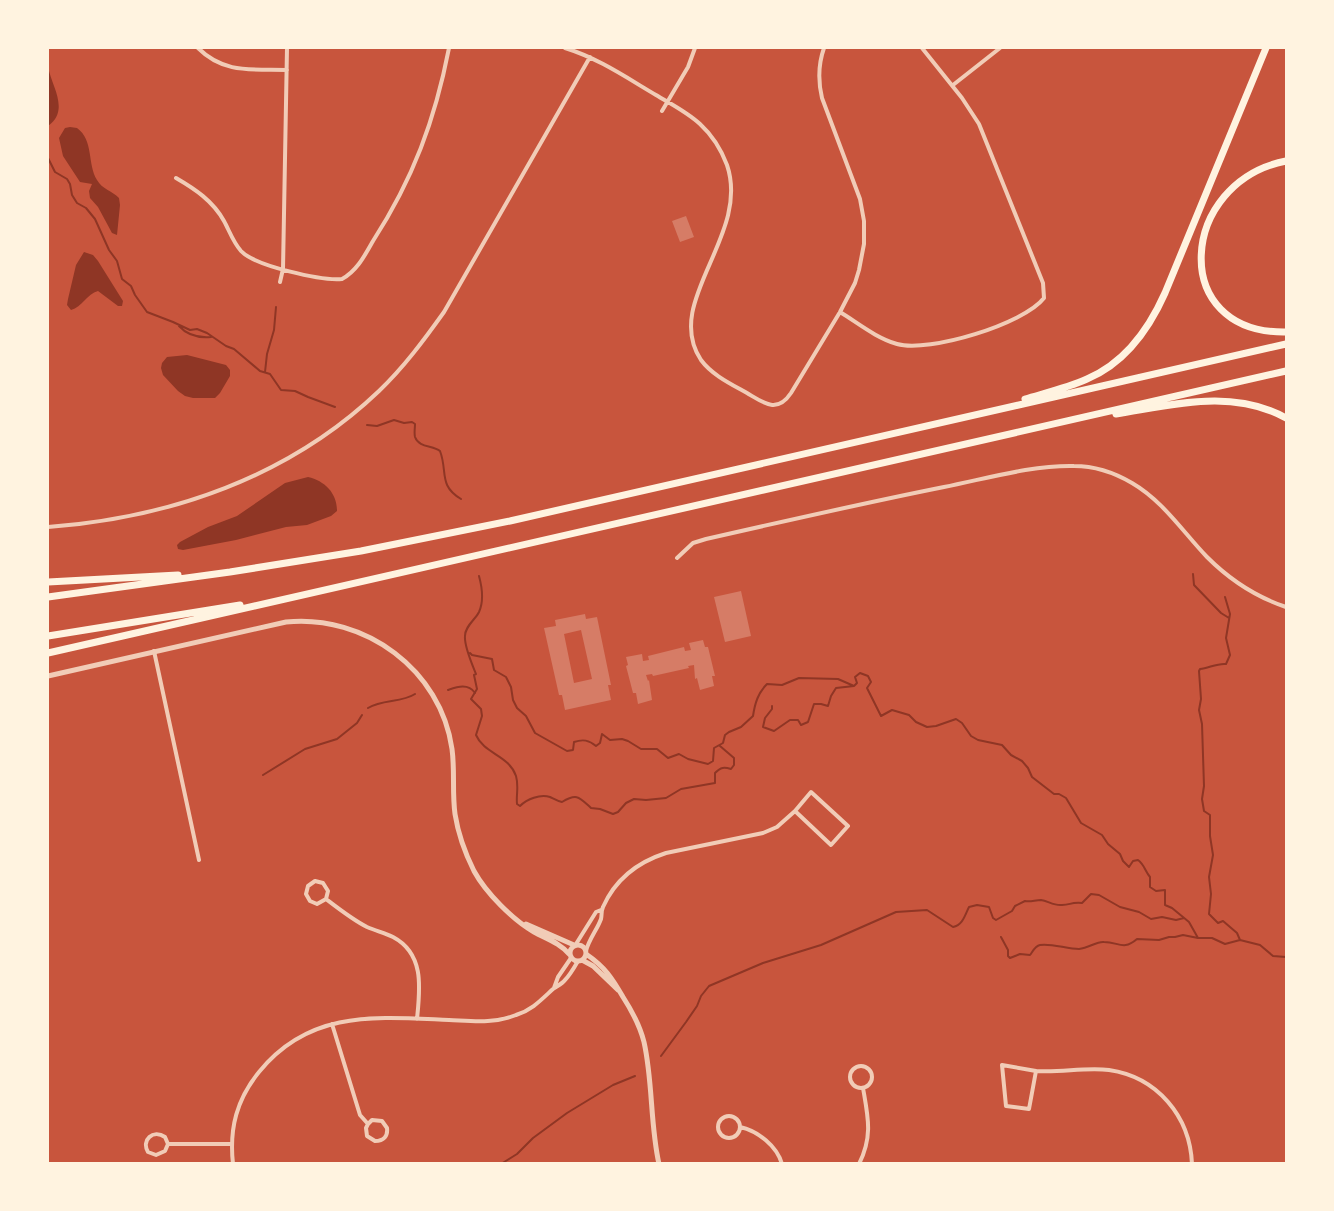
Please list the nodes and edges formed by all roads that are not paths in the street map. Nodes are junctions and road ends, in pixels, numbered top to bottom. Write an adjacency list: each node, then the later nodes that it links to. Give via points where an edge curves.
1 (198, 48): 11 (street, via 212,60 230,67)
2 (287, 48): 11 (street)
3 (449, 48): 17 (street, via 435,109 409,177 392,211 354,270 342,279 334,280)
4 (565, 48): 10 (street)
5 (695, 48): 13 (street)
6 (824, 48): 19 (street, via 819,73 822,98 856,188 864,221 859,270)
7 (922, 48): 12 (street)
8 (1000, 48): 12 (street)
9 (1266, 48): 23 (highway, via 1165,293 1140,336 1116,361 1087,379)
10 (590, 57): 13 (street); 26 (street, via 444,312 415,351 360,409 286,460 233,486 170,507)
11 (287, 70): 17 (street)
12 (953, 86): 19 (street, via 986,138 1043,283 1044,298 992,329 926,346 897,344 883,339)
13 (667, 102): 14 (street); 19 (street, via 710,134 725,160 731,183 727,221 693,306 690,325 702,360 717,375 761,401 779,406 791,393)
14 (662, 111)
15 (1286, 161): 20 (highway, via 1254,173 1228,193 1208,223 1202,241 1201,266 1209,292 1228,314 1258,330)
16 (176, 178): 17 (street, via 210,202 246,255)
17 (283, 269): 18 (street)
18 (280, 282)
19 (840, 312)
20 (1286, 332)
21 (1286, 344): 23 (highway)
22 (1286, 371): 25 (highway)
23 (978, 414): 28 (highway, via 510,521 361,551)
24 (1286, 418): 25 (highway, via 1252,404 1218,400)
25 (1047, 426): 31 (highway)
26 (48, 528)
27 (677, 558): 32 (street, via 693,543 706,539 996,476 1076,466 1108,472 1143,489 1223,572 1256,594)
28 (230, 572): 29 (highway); 30 (highway)
29 (48, 582)
30 (48, 596)
31 (296, 597): 33 (highway); 35 (highway)
32 (1286, 607)
33 (48, 636)
34 (154, 651): 36 (street); 38 (street); 41 (street, via 302,620 349,628 368,635 393,651 417,674 443,716 452,749 458,830 475,872 490,894)
35 (48, 653)
36 (48, 676)
37 (795, 811): 37 (street, via 831,845 848,826 812,792); 40 (street, via 763,834 654,857 623,878 611,891)
38 (200, 860)
39 (326, 899): 39 (street, via 328,891 323,883 315,881 308,886 306,894 310,901 317,904); 48 (street, via 359,923 392,936 406,947 419,974)
40 (601, 910): 42 (street, via 596,912); 43 (street, via 601,918)
41 (521, 922): 42 (street); 44 (street, via 560,946)
42 (575, 945): 43 (street, via 583,946); 44 (street, via 570,949)
43 (586, 952): 45 (street); 47 (street, via 614,980)
44 (570, 956): 45 (street); 46 (street)
45 (580, 961): 46 (street, via 564,982); 47 (street, via 593,966)
46 (554, 988): 48 (street, via 528,1010 500,1020)
47 (622, 994): 57 (street, via 644,1042)
48 (417, 1019): 49 (street, via 366,1018)
49 (332, 1024): 52 (street, via 360,1115); 55 (street, via 289,1044 265,1065 239,1104)
50 (1036, 1071): 50 (street, via 1002,1064 1006,1106 1029,1109); 62 (street, via 1108,1070 1153,1087 1179,1117 1190,1142)
51 (863, 1088): 51 (street, via 872,1078 869,1069 860,1066 852,1070 849,1078 855,1087); 59 (street, via 869,1129)
52 (368, 1124): 52 (street, via 366,1133 371,1140 380,1141 387,1135 382,1121 372,1120)
53 (740, 1127): 53 (street, via 736,1118 728,1116 718,1124 720,1133 727,1138 735,1136); 58 (street, via 770,1144)
54 (168, 1144): 54 (street, via 165,1151 156,1155 148,1152 146,1142 150,1135 158,1133); 55 (street)
55 (231, 1144): 56 (street)
56 (232, 1164)
57 (659, 1164)
58 (782, 1164)
59 (859, 1164)
60 (1098, 1164): 61 (street)
61 (1104, 1164)
62 (1192, 1164)

